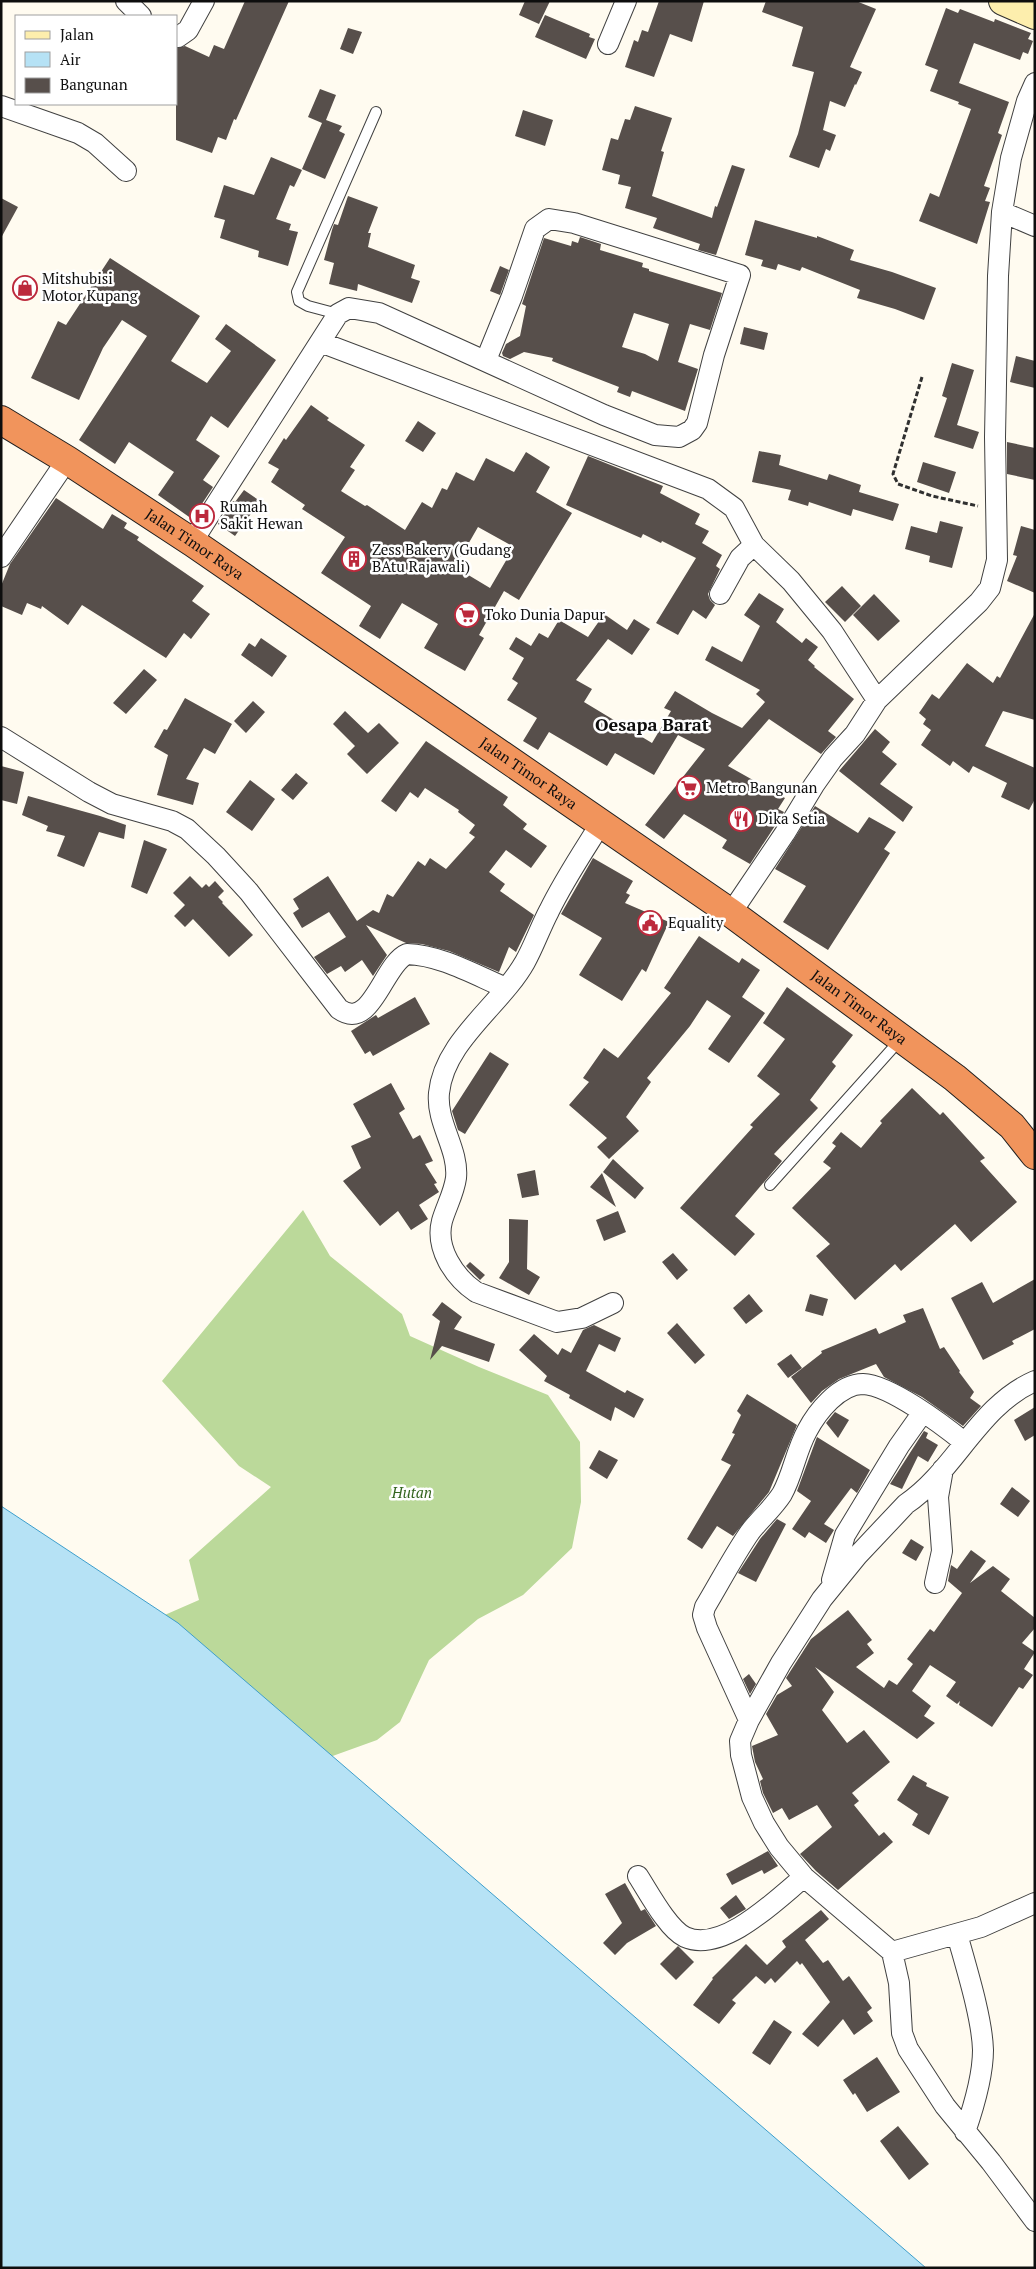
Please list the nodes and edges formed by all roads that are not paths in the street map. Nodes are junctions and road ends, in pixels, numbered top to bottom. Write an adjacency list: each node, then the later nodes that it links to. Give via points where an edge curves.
1 (126, 1): 6 (street)
2 (204, 1): 7 (street, via 188,30)
3 (626, 1): 8 (street)
4 (1003, 1): 5 (street)
5 (1035, 14)
6 (140, 15)
7 (178, 37)
8 (608, 44)
9 (1035, 83): 13 (street, via 1011,158)
10 (1, 106): 12 (street, via 78,133 95,143)
11 (376, 112): 15 (lane, via 297,292 299,301 308,306)
12 (126, 171)
13 (1002, 212): 14 (street); 24 (street, via 997,340 997,560 990,588)
14 (1035, 226)
15 (338, 314): 16 (street); 17 (street, via 349,308 379,313)
16 (320, 342): 20 (street); 21 (street, via 708,489 734,508)
17 (486, 360): 17 (street, via 535,229 549,219 574,223 740,275 714,355 697,423 679,437 654,435)
18 (1, 420): 19 (highway, Jalan Timor Raya)
19 (68, 460): 20 (highway, Jalan Timor Raya); 22 (street)
20 (192, 542): 26 (highway, Jalan Timor Raya)
21 (754, 545): 23 (street, via 740,558); 24 (street, via 791,581 832,631)
22 (1, 557)
23 (720, 594)
24 (877, 700): 27 (street, via 814,785)
25 (1, 736): 28 (street, via 112,804 172,821 187,829 249,892 345,1014 364,1010 397,961 407,954 424,956 465,970)
26 (601, 823): 27 (highway, Jalan Timor Raya); 28 (street, via 549,910 525,962)
27 (731, 913): 29 (highway, Jalan Timor Raya)
28 (506, 988): 32 (street, via 453,1055 441,1083 440,1114 456,1176 440,1235 444,1253 460,1278 476,1292 549,1320 564,1322 582,1318)
29 (902, 1038): 30 (highway, Jalan Timor Raya, via 1012,1126); 31 (lane)
30 (1035, 1155)
31 (770, 1185)
32 (613, 1303)
33 (1035, 1381): 35 (street, via 1021,1387)
34 (923, 1412): 35 (street); 38 (street, via 845,1535); 39 (street, via 894,1394 864,1384 842,1391 824,1406 808,1430 782,1493 750,1532 705,1607 703,1615 707,1628)
35 (964, 1442): 36 (street)
36 (944, 1467): 37 (street, via 938,1497 942,1551); 38 (street)
37 (935, 1582)
38 (829, 1589): 39 (street)
39 (748, 1720): 41 (street, via 740,1740 752,1797 779,1847)
40 (638, 1876): 41 (street, via 672,1926 685,1937 705,1942 726,1935 760,1914)
41 (804, 1877): 44 (street)
42 (1035, 1903): 43 (street)
43 (957, 1934): 44 (street); 45 (street, via 983,2051)
44 (892, 1952): 45 (street, via 899,1983 902,2033 908,2049)
45 (965, 2132): 46 (street)
46 (1035, 2221)

